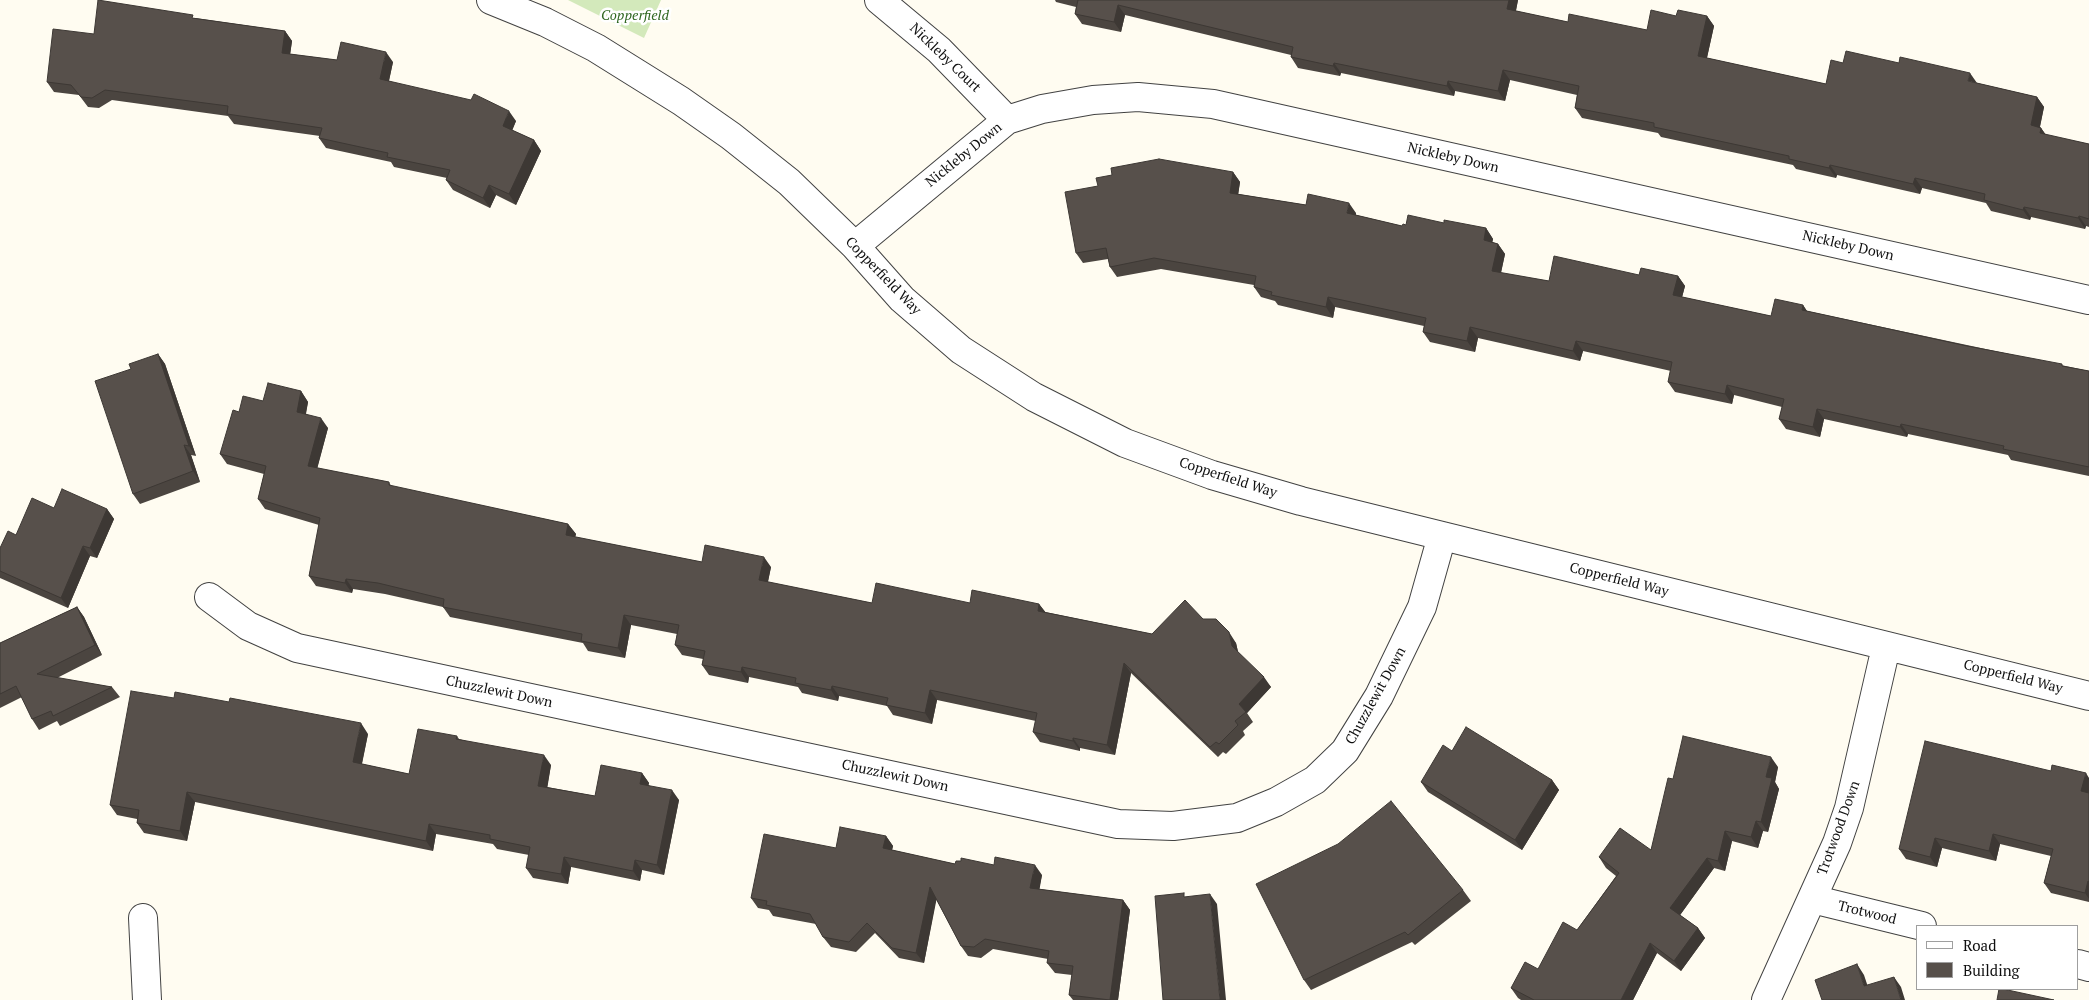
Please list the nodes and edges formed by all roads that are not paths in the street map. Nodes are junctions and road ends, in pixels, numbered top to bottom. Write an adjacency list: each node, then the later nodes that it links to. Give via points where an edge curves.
1 (492, 0): 4 (street, Copperfield Way, via 545,22 681,100 789,182)
2 (879, 0): 3 (street, Nickleby Court, via 939,50)
3 (1007, 120): 4 (street, Nickleby Down); 5 (street, Nickleby Down, via 1042,109 1101,99 1155,98 1213,104)
4 (855, 246): 6 (street, Copperfield Way, via 902,299 961,350 1034,397 1125,443 1212,476)
5 (2089, 300)
6 (1442, 536): 7 (street, Chuzzlewit Down, via 1422,607 1379,696 1345,751 1315,780 1276,802 1237,818 1172,826 1118,824 297,648 248,626); 8 (street, Copperfield Way)
7 (209, 597)
8 (1886, 647): 9 (street, Copperfield Way); 10 (street, Trotwood Down, via 1849,808)
9 (2089, 696)
10 (1812, 899): 12 (street, Trotwood); 14 (street, Trotwood Down)
11 (143, 918): 13 (street)
12 (1918, 925)
13 (147, 1000)
14 (1766, 1000)

